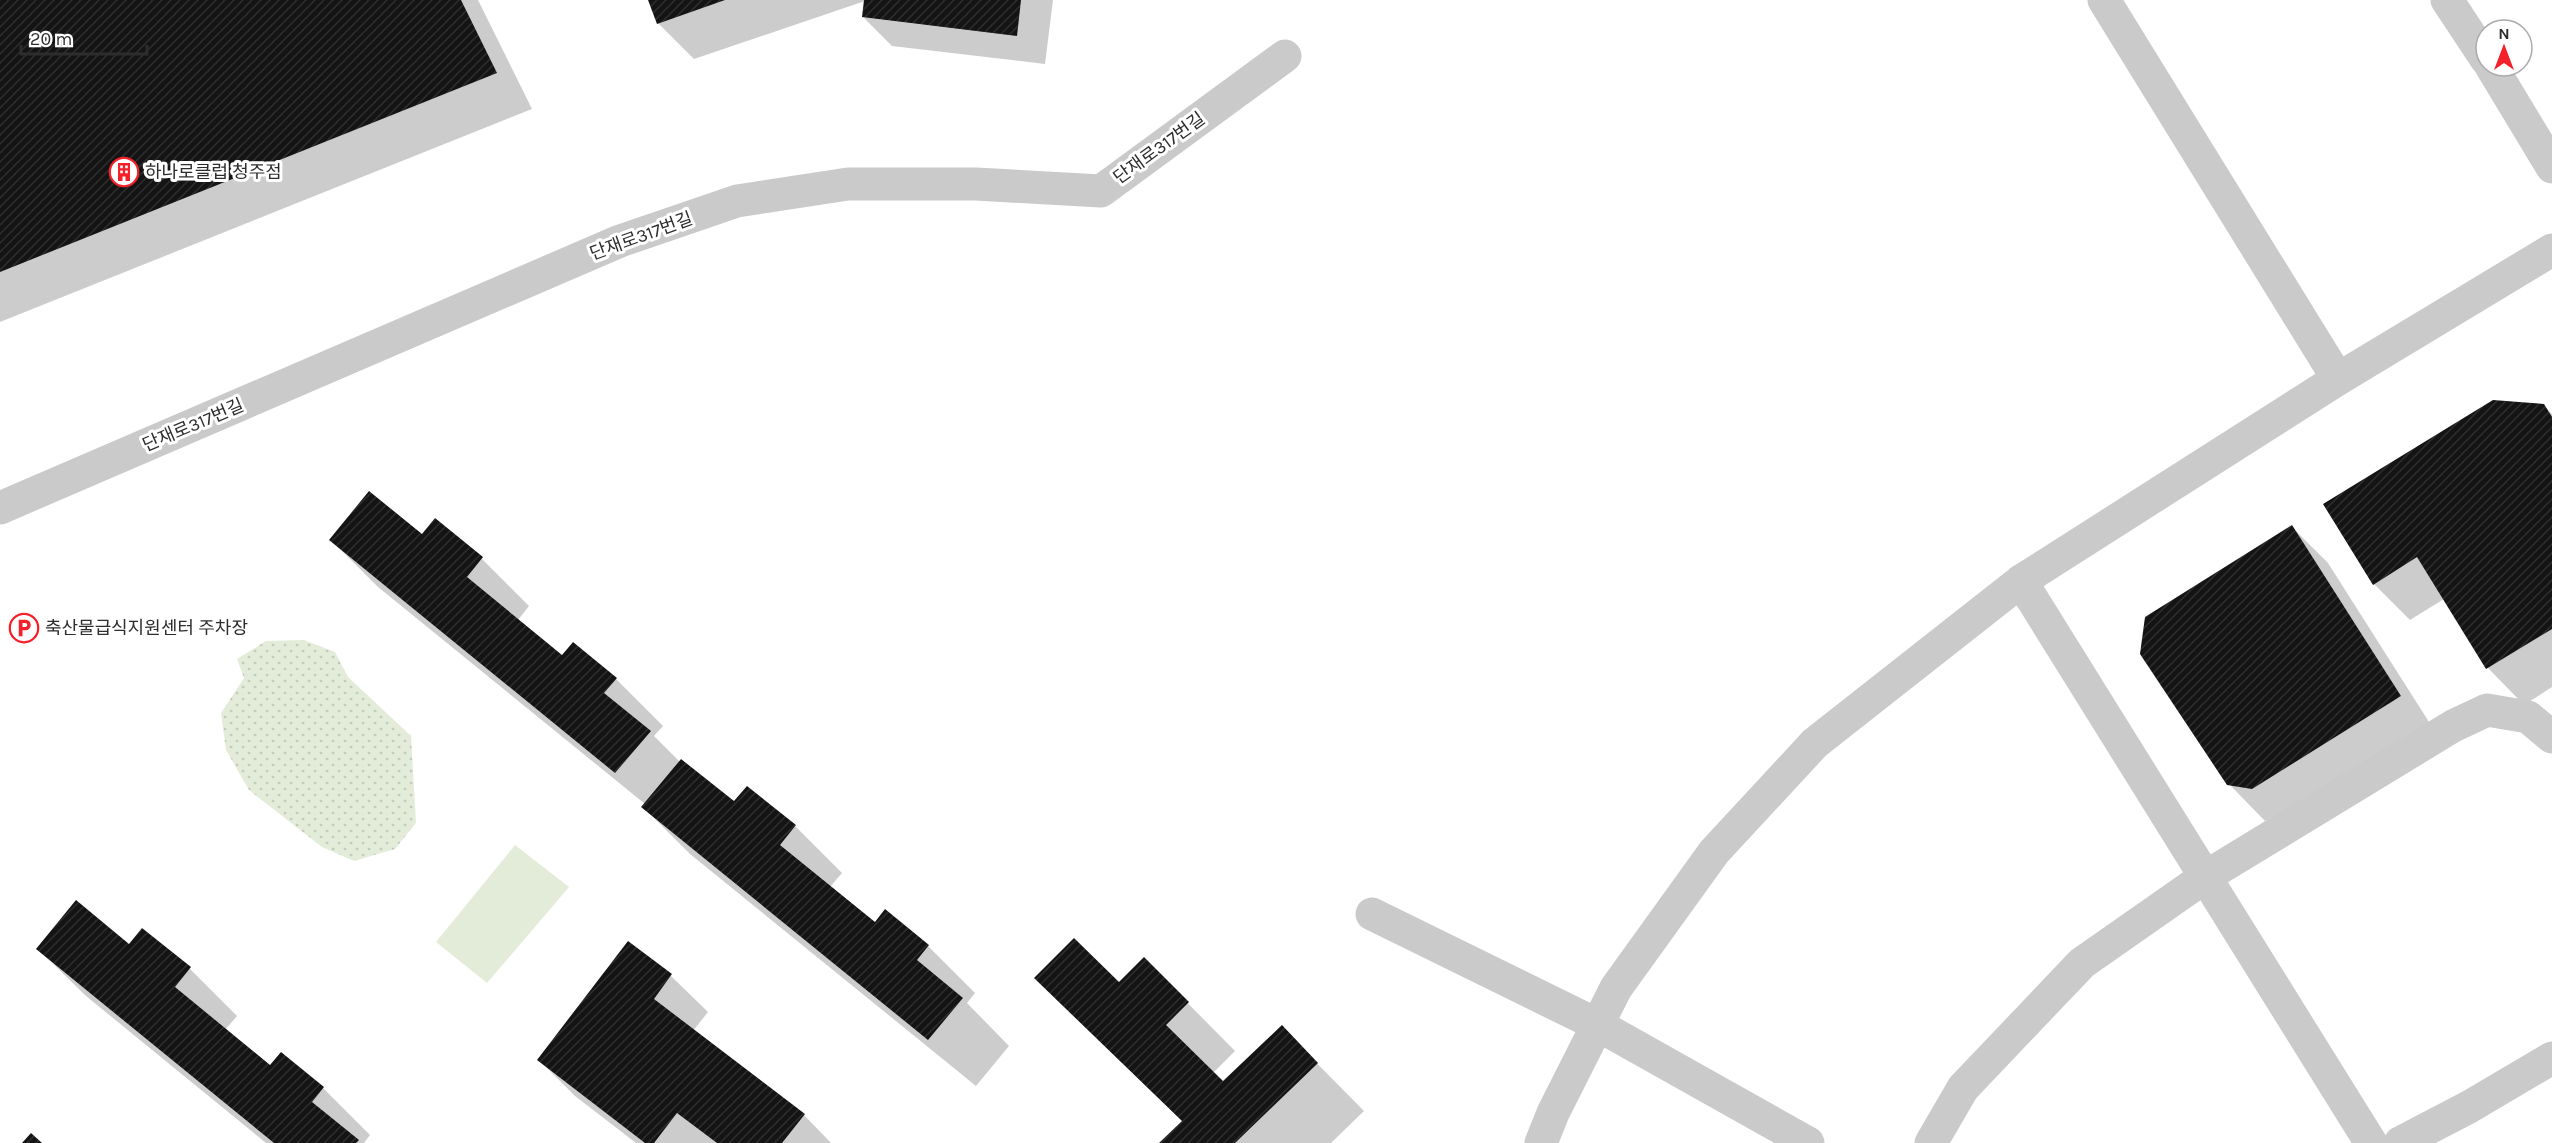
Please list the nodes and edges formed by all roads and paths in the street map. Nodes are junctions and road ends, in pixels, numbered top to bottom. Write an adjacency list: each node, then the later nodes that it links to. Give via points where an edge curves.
1 (2104, 0): 8 (street)
2 (2447, 0): 3 (street)
3 (2474, 41)
4 (1285, 56): 9 (street, 단재로317번길, via 1101,191 976,184 848,184 736,201 626,239)
5 (2498, 78): 6 (street)
6 (2552, 167)
7 (2552, 250): 8 (street)
8 (2338, 379): 10 (street)
9 (0, 508)
10 (2021, 581): 12 (street); 14 (street, via 1815,743 1714,852 1616,988)
11 (2552, 737): 12 (street, via 2528,717 2487,710 2453,726)
12 (2205, 877): 18 (street, via 2082,963 1963,1088); 19 (street)
13 (1372, 914): 14 (street)
14 (1598, 1025): 16 (street); 17 (street)
15 (2552, 1058): 20 (street)
16 (1541, 1143)
17 (1808, 1143)
18 (1931, 1143)
19 (2370, 1143)
20 (2400, 1143)

